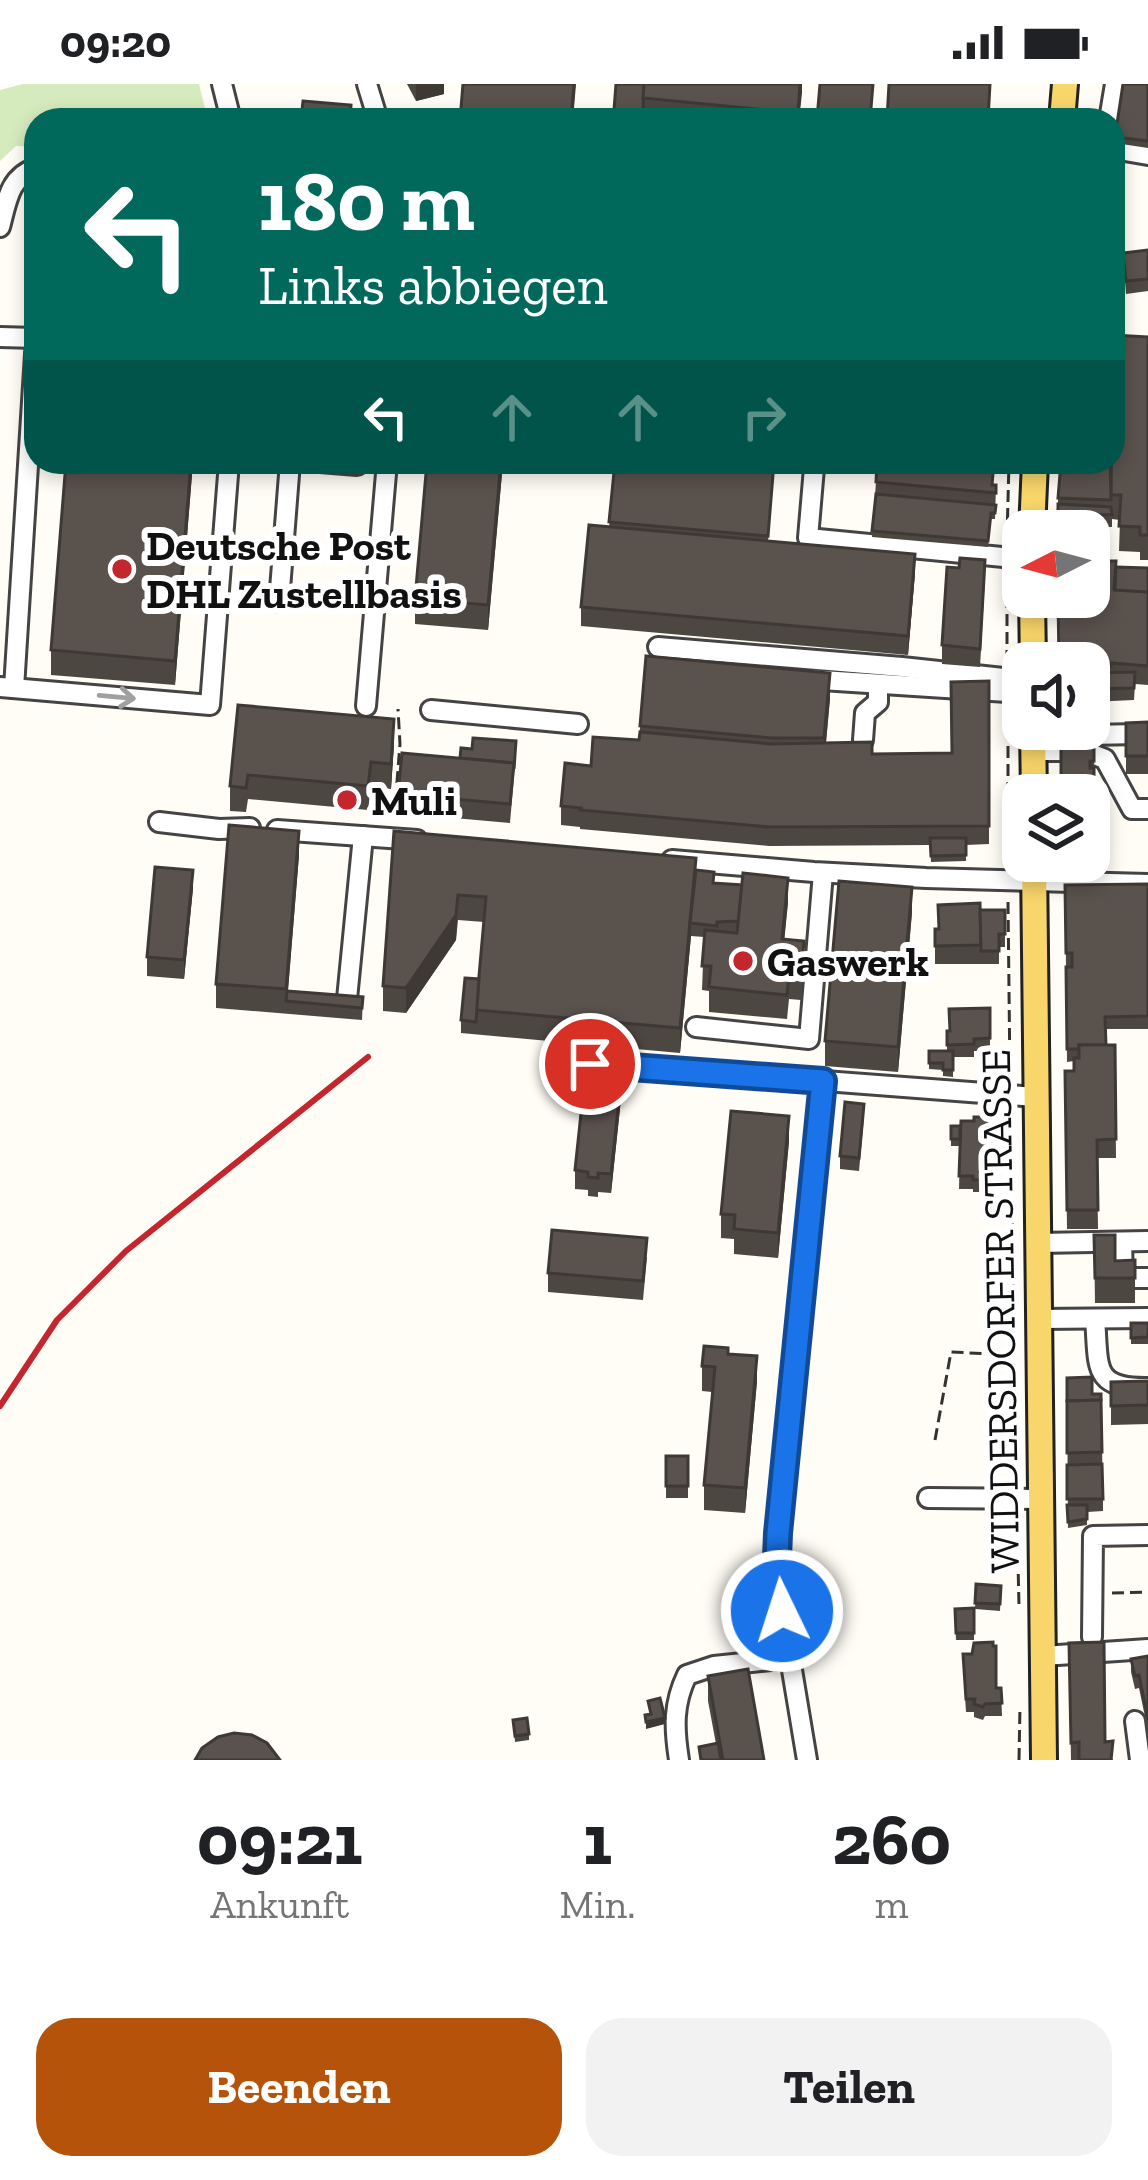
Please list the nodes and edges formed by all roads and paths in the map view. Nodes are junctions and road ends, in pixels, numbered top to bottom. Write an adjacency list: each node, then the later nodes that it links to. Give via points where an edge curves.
1 (24, 172): 2 (lane)
2 (0, 227)
3 (25, 474): 14 (lane)
4 (229, 474): 14 (lane, one-way to 4, via 210,705)
5 (289, 474): 11 (lane)
6 (386, 474): 16 (lane)
7 (813, 474): 10 (lane, via 808,538)
8 (1034, 474): 9 (main road)
9 (1033, 510)
10 (1002, 558)
11 (279, 602)
12 (1002, 678): 13 (lane, via 657,655)
13 (878, 685): 15 (lane); 22 (lane)
14 (7, 687)
15 (1002, 692)
16 (366, 706)
17 (398, 709): 27 (path)
18 (431, 710): 19 (lane)
19 (578, 724)
20 (1142, 734): 21 (lane)
21 (1110, 735)
22 (863, 740)
23 (1080, 750): 24 (lane, via 1105,759 1132,809)
24 (1148, 809)
25 (159, 823): 26 (lane)
26 (363, 836): 27 (lane); 35 (lane)
27 (392, 838): 28 (lane)
28 (440, 842)
29 (652, 858): 30 (lane)
30 (824, 873): 31 (lane); 36 (lane, via 809,1040)
31 (1002, 878)
32 (1110, 880): 34 (lane)
33 (1034, 882): 39 (main road, WIDDERSDORFER STRASSE)
34 (1148, 884)
35 (347, 999)
36 (696, 1028)
37 (590, 1064): 38 (lane)
38 (823, 1081): 39 (lane); 58 (lane, via 778,1533 776,1583)
39 (1036, 1097): 42 (main road, WIDDERSDORFER STRASSE)
40 (1148, 1241): 41 (lane)
41 (1122, 1242): 42 (lane); 43 (lane, via 1123,1278)
42 (1038, 1243): 46 (main road, WIDDERSDORFER STRASSE)
43 (1148, 1278)
44 (1095, 1318): 45 (lane); 46 (lane); 48 (lane, via 1099,1368 1110,1383)
45 (1148, 1318)
46 (1039, 1319): 51 (main road, WIDDERSDORFER STRASSE)
47 (1014, 1355): 49 (path, via 951,1352)
48 (1148, 1388)
49 (935, 1439)
50 (928, 1498): 51 (lane)
51 (1041, 1499): 57 (main road, WIDDERSDORFER STRASSE)
52 (1148, 1535): 54 (lane, via 1093,1537)
53 (1148, 1592): 54 (path)
54 (1093, 1593): 55 (lane)
55 (1092, 1637)
56 (1148, 1649): 57 (lane)
57 (1043, 1656): 62 (main road, WIDDERSDORFER STRASSE)
58 (790, 1658): 60 (lane, via 687,1675 676,1697); 61 (lane)
59 (1135, 1720): 63 (lane)
60 (679, 1760)
61 (807, 1760)
62 (1044, 1760)
63 (1140, 1760)

